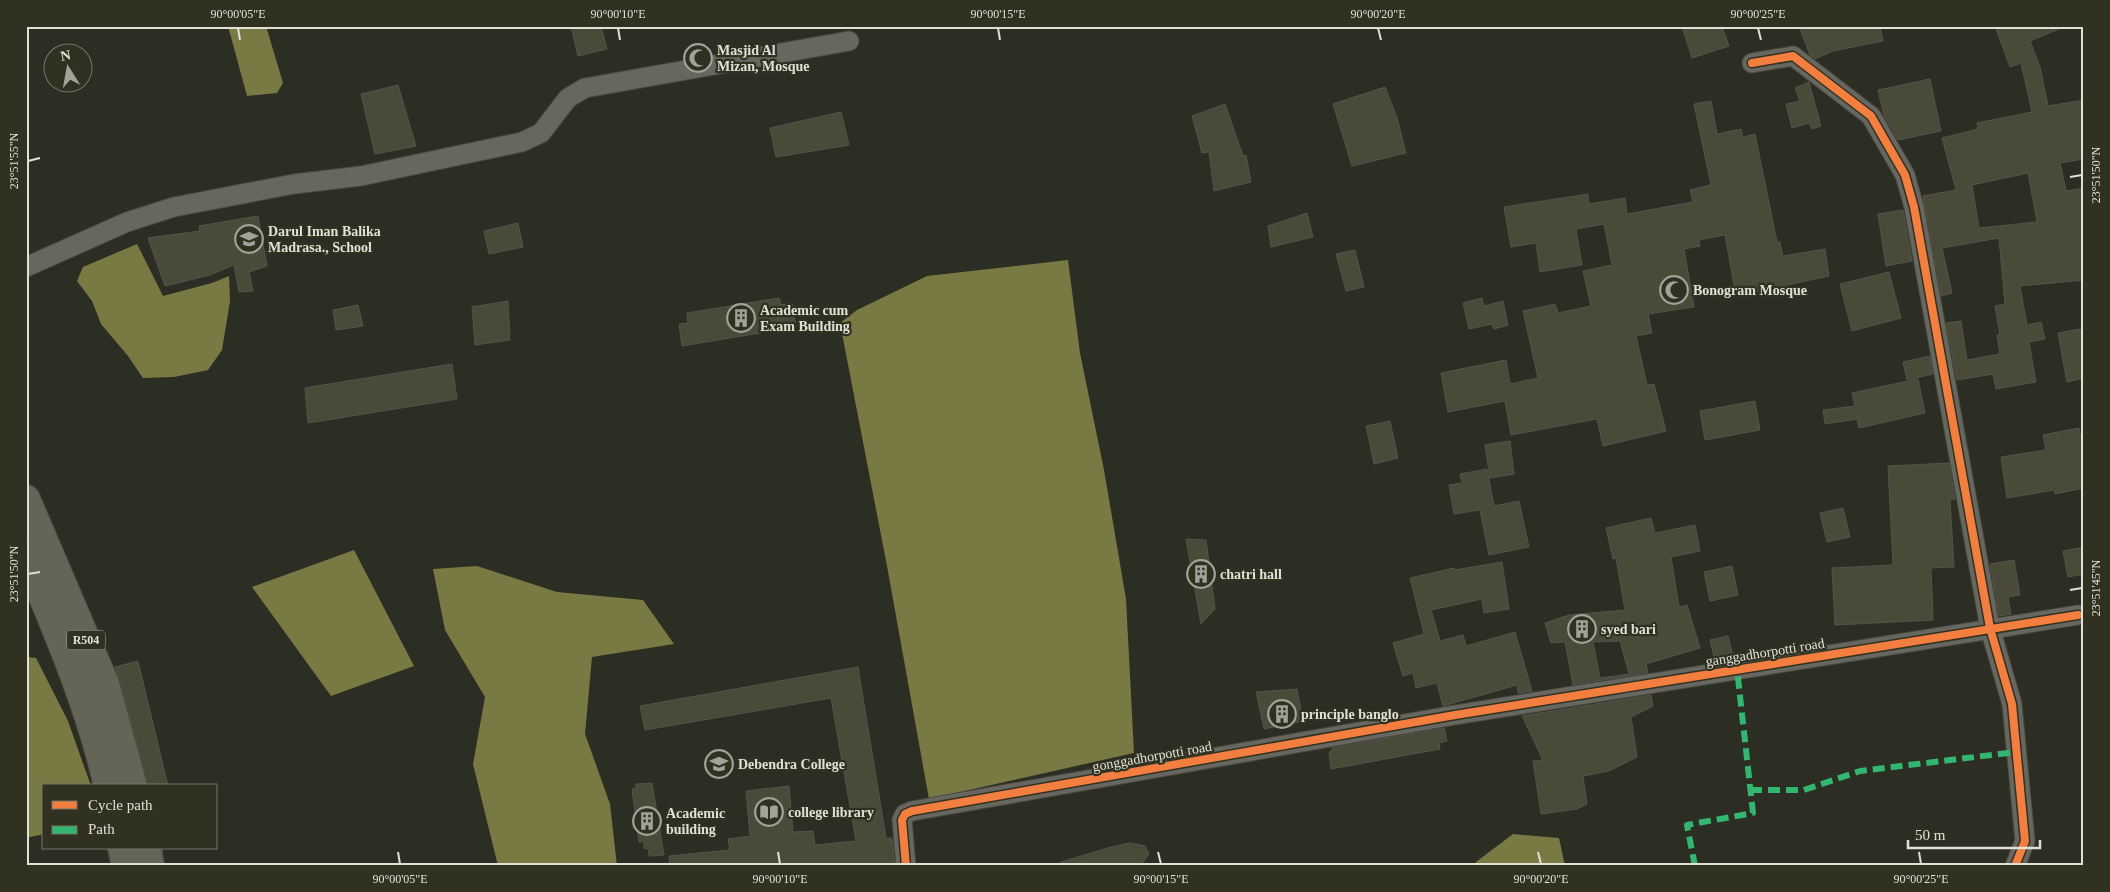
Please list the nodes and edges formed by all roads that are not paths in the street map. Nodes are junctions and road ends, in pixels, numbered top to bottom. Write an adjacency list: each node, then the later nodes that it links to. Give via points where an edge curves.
1 (849, 41): 3 (street, via 585,88 568,98 541,133 522,142 361,176 294,184 174,207 127,222)
2 (1752, 63): 7 (street, via 1793,56 1871,116 1905,175)
3 (26, 267)
4 (26, 498): 10 (main road, R504, via 105,684)
5 (26, 556): 9 (main road, R504, via 76,675)
6 (2078, 615): 7 (street, ganggadhorpotti road)
7 (1990, 628): 8 (street, ganggadhorpotti road); 16 (street, via 2012,704 2025,841)
8 (1456, 715): 15 (street, gonggadhorpotti road, via 912,811 902,820)
9 (108, 784)
10 (132, 784)
11 (122, 850): 13 (main road)
12 (146, 850): 14 (main road)
13 (126, 866)
14 (150, 866)
15 (906, 866)
16 (2014, 866)

